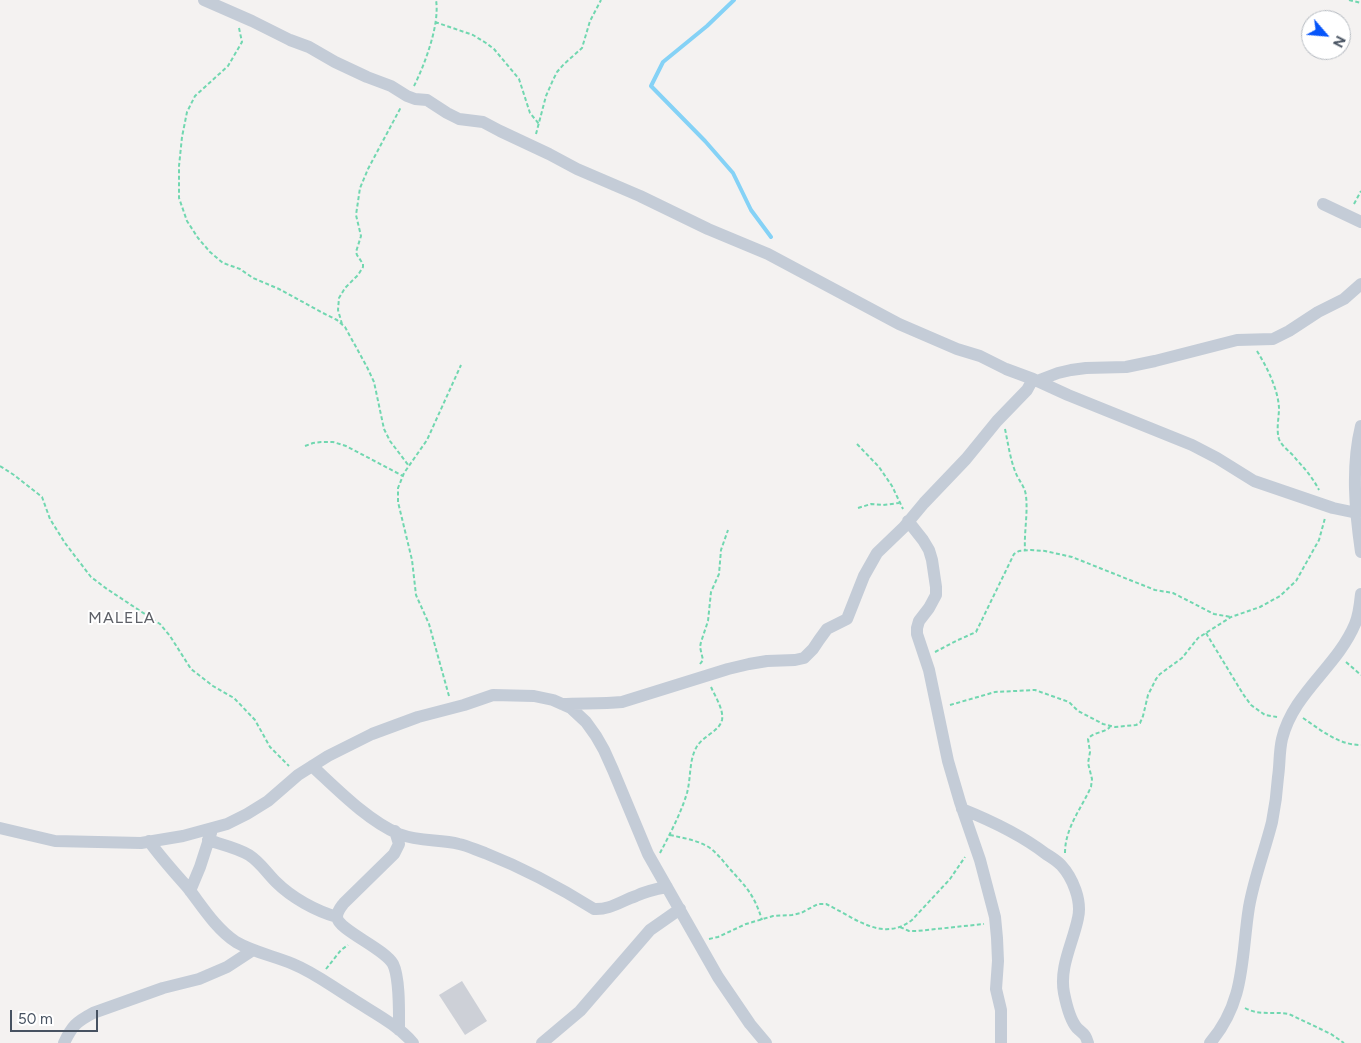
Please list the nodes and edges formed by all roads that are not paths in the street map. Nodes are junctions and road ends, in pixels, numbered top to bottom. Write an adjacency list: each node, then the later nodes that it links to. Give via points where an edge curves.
1 (204, 0): 5 (street, via 407,96 426,100 459,119 483,122 577,169 768,254 899,324)
2 (1323, 204): 3 (street)
3 (1361, 222)
4 (1361, 284): 5 (street, via 1344,299 1273,339 1237,340 1126,367 1086,368 1058,372)
5 (1035, 380): 7 (street, via 1199,448 1254,481); 8 (street)
6 (1361, 426): 7 (street, via 1355,469)
7 (1357, 513): 9 (street)
8 (909, 521): 11 (street, via 877,553 847,619 828,629 804,658 735,667 622,702); 13 (street, via 932,560 936,594 917,628)
9 (1361, 552)
10 (1361, 594): 30 (street, via 1356,623 1338,653 1298,703 1283,736 1272,822 1249,904 1235,1000 1221,1031)
11 (562, 704): 12 (street, via 534,696 492,695 372,734); 18 (street, via 586,722 604,750 644,846)
12 (312, 766): 15 (street, via 364,811); 16 (street, via 268,801)
13 (962, 809): 28 (street, via 995,917); 29 (street, via 1015,832 1061,865 1069,877 1080,907 1064,966 1064,992 1072,1018)
14 (0, 828): 17 (street, via 56,841)
15 (395, 831): 18 (street, via 418,840 459,844 499,859 540,877 594,909 603,910); 21 (street, via 399,844 394,854 344,903)
16 (210, 834): 17 (street); 19 (street); 21 (street, via 254,859 290,894)
17 (150, 841): 19 (street)
18 (667, 887): 20 (street)
19 (190, 891): 22 (street, via 226,934)
20 (680, 909): 26 (street, via 650,930 580,1010); 27 (street, via 718,977)
21 (337, 917): 23 (street, via 359,938 386,955 393,965)
22 (253, 950): 23 (street, via 320,977); 24 (street, via 227,967 199,979 93,1013 72,1026)
23 (399, 1030): 25 (street)
24 (64, 1043)
25 (413, 1043)
26 (542, 1043)
27 (766, 1043)
28 (1001, 1043)
29 (1088, 1043)
30 (1210, 1043)

